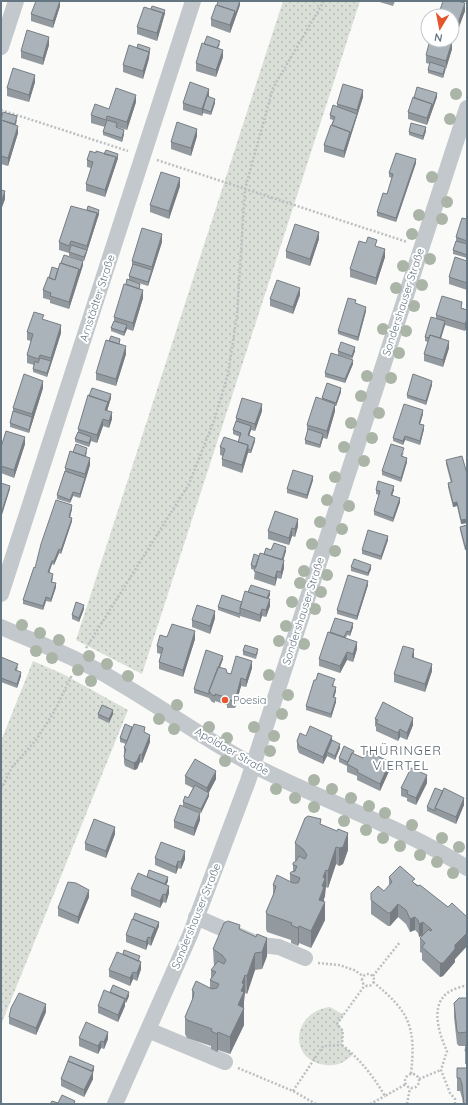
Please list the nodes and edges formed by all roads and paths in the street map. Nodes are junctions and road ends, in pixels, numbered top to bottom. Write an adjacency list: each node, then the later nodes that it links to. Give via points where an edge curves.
1 (16, 1): 4 (street)
2 (193, 1): 11 (street, Arnstädter Straße)
3 (324, 1): 9 (path, via 273,88)
4 (1, 47)
5 (467, 108): 15 (street, Sondershauser Straße)
6 (1, 110): 7 (path)
7 (133, 152)
8 (152, 158): 9 (path)
9 (245, 189): 10 (path); 13 (path, via 237,315 228,374 215,418 189,484)
10 (408, 242)
11 (1, 594)
12 (1, 627): 15 (street, Apoldaer Straße, via 60,652 115,680)
13 (88, 645)
14 (71, 678): 16 (path, via 54,712 36,740 12,766)
15 (253, 765): 17 (street, Apoldaer Straße, via 419,842); 18 (street, Sondershauser Straße)
16 (1, 789)
17 (467, 868)
18 (196, 917): 20 (street, via 260,945 279,947); 26 (street, Sondershauser Straße)
19 (400, 942): 22 (path)
20 (306, 958): 21 (path, via 321,964 340,965)
21 (363, 976): 22 (path); 24 (path, via 362,982)
22 (372, 976): 23 (path)
23 (373, 982): 24 (path); 30 (path, via 392,997 407,1016 414,1052)
24 (365, 985): 27 (path, via 338,1024 343,1031)
25 (467, 985): 29 (path, via 446,994 438,1008 439,1030 447,1051)
26 (148, 1030): 28 (street); 36 (street, Sondershauser Straße)
27 (342, 1045): 34 (path, via 323,1046); 35 (path, via 375,1079)
28 (225, 1062): 34 (path)
29 (441, 1070): 31 (path); 40 (path)
30 (412, 1074): 31 (path); 32 (path, via 406,1077)
31 (418, 1079): 33 (path, via 416,1086)
32 (406, 1084): 33 (path); 35 (path)
33 (410, 1088): 39 (path)
34 (293, 1091): 37 (path)
35 (385, 1096): 38 (path)
36 (115, 1104)
37 (316, 1104)
38 (370, 1104)
39 (407, 1104)
40 (455, 1104)

